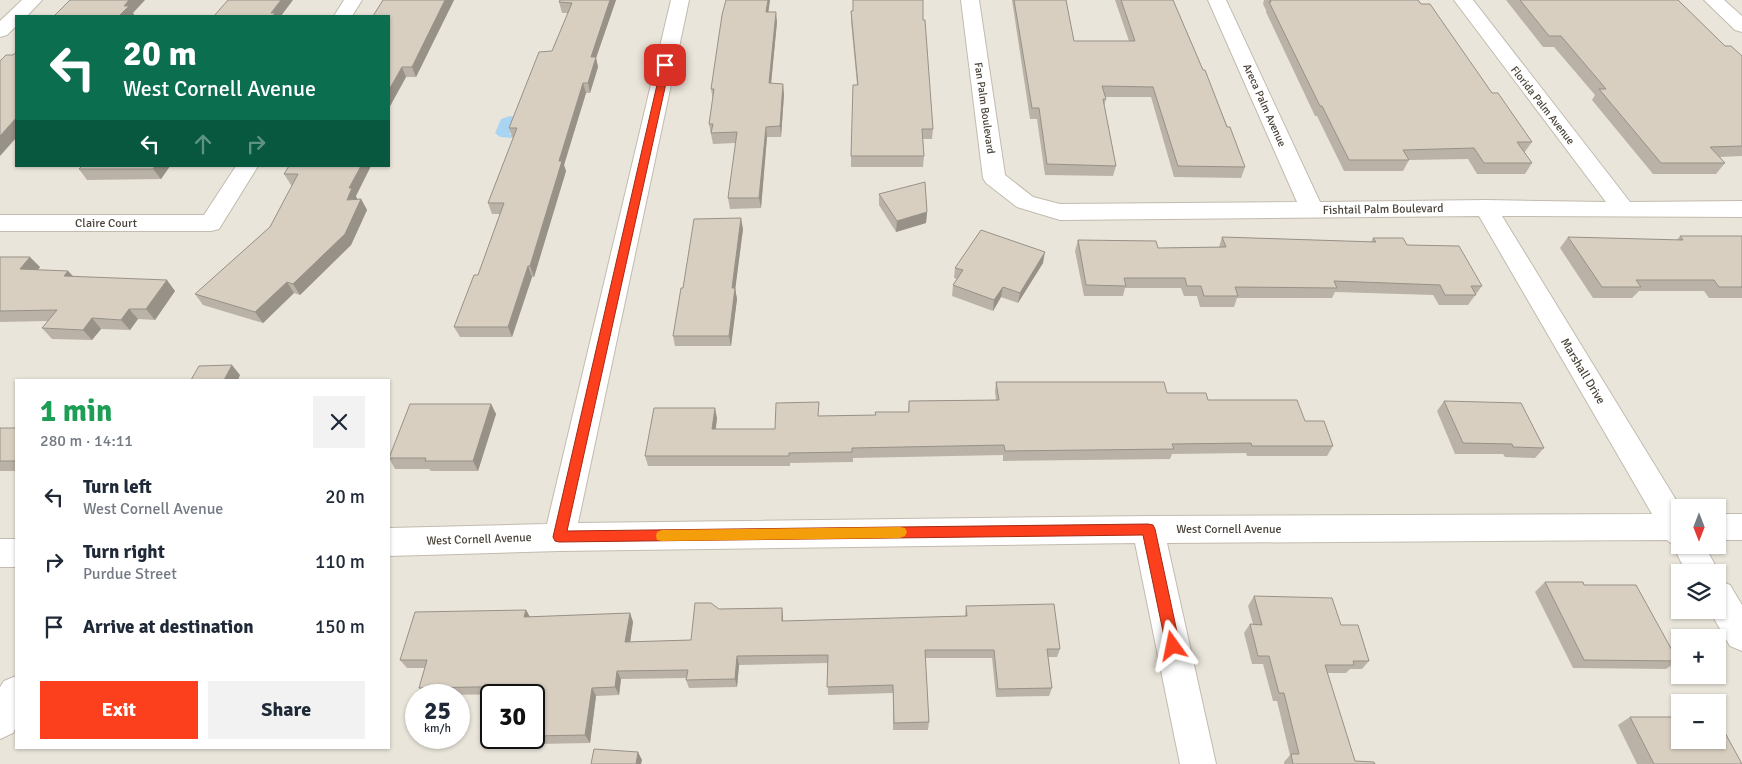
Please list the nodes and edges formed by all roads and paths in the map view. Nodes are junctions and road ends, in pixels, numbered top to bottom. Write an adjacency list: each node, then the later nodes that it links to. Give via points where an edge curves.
1 (33, 0): 8 (street)
2 (354, 0): 9 (street)
3 (680, 0): 25 (street)
4 (970, 0): 14 (street, Fan Palm Boulevard, via 994,178)
5 (1217, 0): 17 (street, Areca Palm Avenue)
6 (1463, 0): 18 (street, Florida Palm Avenue)
7 (1713, 0): 11 (street)
8 (17, 15)
9 (344, 15)
10 (15, 17): 12 (street)
11 (1742, 26)
12 (0, 31)
13 (247, 167): 19 (street, Claire Court, via 211,223)
14 (1025, 202): 17 (street, Fishtail Palm Boulevard, via 1060,212)
15 (1486, 208): 17 (street, Fishtail Palm Boulevard); 18 (street, Fishtail Palm Boulevard); 20 (street, Marshall Drive)
16 (1742, 209): 18 (street, Fishtail Palm Boulevard)
17 (1312, 210)
18 (1624, 210)
19 (0, 223)
20 (1671, 518)
21 (1726, 527): 22 (street)
22 (1742, 527)
23 (1148, 529): 24 (street, West Cornell Avenue); 25 (street, West Cornell Avenue); 33 (street)
24 (1671, 533)
25 (559, 537): 26 (street, West Cornell Avenue)
26 (390, 542)
27 (0, 553): 28 (street)
28 (15, 553)
29 (1726, 608): 30 (street)
30 (1742, 635)
31 (15, 695): 32 (street)
32 (0, 722)
33 (1198, 764)

